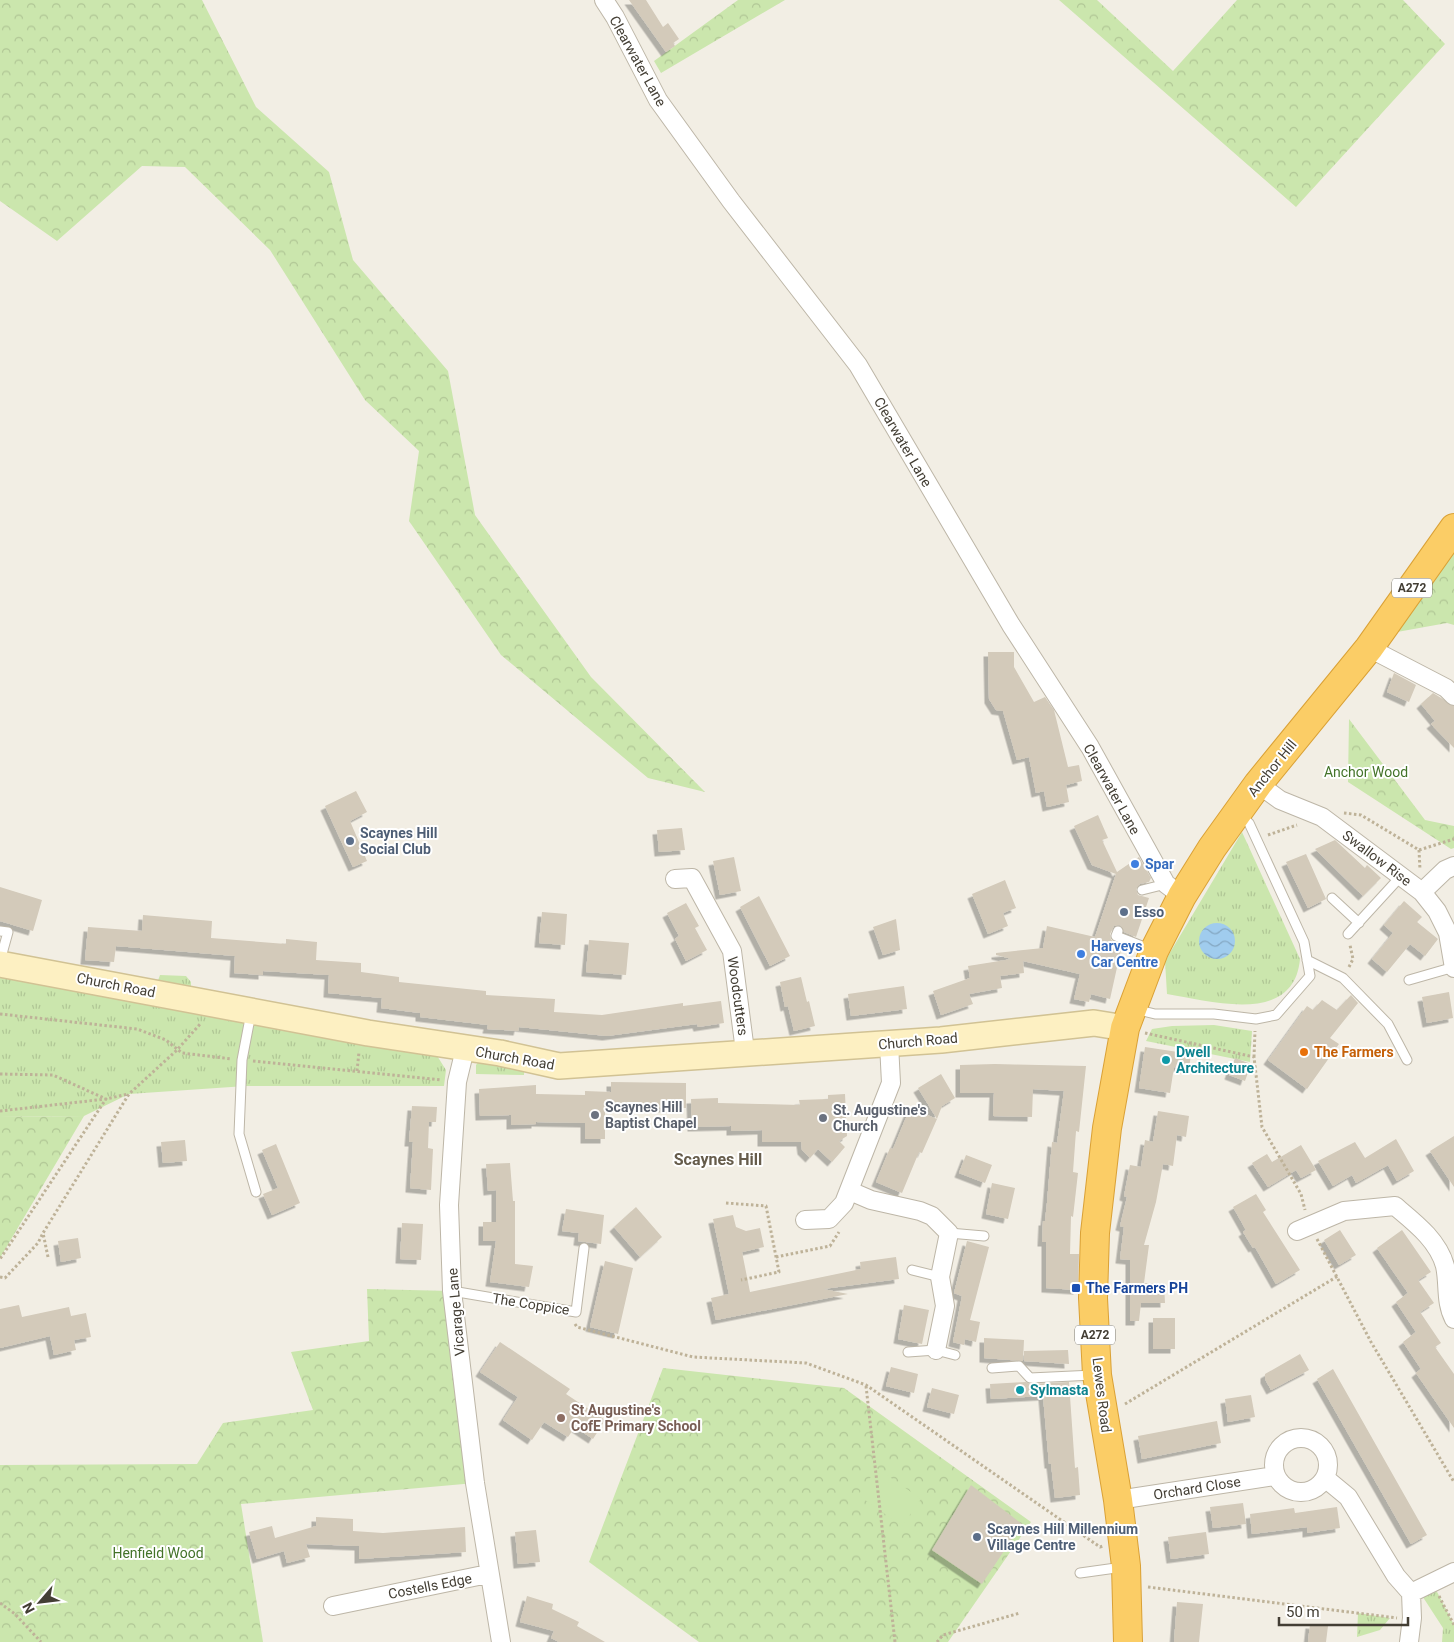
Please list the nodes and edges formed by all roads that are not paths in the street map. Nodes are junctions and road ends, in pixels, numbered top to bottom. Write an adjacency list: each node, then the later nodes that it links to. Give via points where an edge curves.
1 (604, 0): 11 (street, Clearwater Lane, via 658,100 731,201 858,365 1010,625 1090,747)
2 (1454, 528): 3 (highway, Anchor Hill / A272)
3 (1369, 648): 4 (street, via 1446,688); 5 (highway, Anchor Hill / A272)
4 (1454, 696)
5 (1258, 784): 6 (highway, Anchor Hill / A272); 8 (street, Swallow Rise, via 1280,800 1322,817)
6 (1238, 812): 11 (highway, Anchor Hill / A272, via 1212,848); 19 (lane, via 1249,823 1304,942)
7 (1454, 866): 12 (street, via 1445,870)
8 (1402, 875): 12 (street, Swallow Rise); 14 (lane)
9 (675, 879): 27 (street, Woodcutters, via 692,878 732,951)
10 (1142, 890): 11 (lane)
11 (1174, 890): 18 (highway, Anchor Hill / A272)
12 (1422, 892): 21 (street, Swallow Rise, via 1448,933)
13 (1332, 898): 14 (lane)
14 (1359, 923): 17 (lane)
15 (0, 931): 20 (lane, via 8,932)
16 (1118, 931): 18 (lane, via 1116,936)
17 (1348, 934)
18 (1154, 951): 24 (highway, Anchor Hill / A272)
19 (1307, 960): 24 (lane, via 1310,976 1276,1015 1256,1019 1214,1014 1155,1014); 28 (lane, via 1343,978 1388,1024)
20 (0, 962): 23 (street, Church Road)
21 (1454, 968): 22 (lane)
22 (1410, 980)
23 (252, 1010): 26 (street, Church Road); 29 (lane, via 242,1060 239,1134)
24 (1128, 1018): 25 (street, Church Road); 44 (highway, Lewes Road / A272, via 1107,1128 1095,1233 1093,1298)
25 (890, 1044): 27 (street, Church Road); 30 (street, via 891,1083)
26 (465, 1049): 27 (street, Church Road, via 559,1066); 38 (street, Vicarage Lane, via 457,1082 449,1205)
27 (746, 1051)
28 (1407, 1060)
29 (256, 1192)
30 (847, 1197): 31 (street, via 830,1219); 33 (street, via 920,1211 932,1216)
31 (805, 1220)
32 (1303, 1227): 39 (street, via 1344,1211 1395,1206 1426,1233 1444,1265 1448,1308)
33 (948, 1234): 34 (lane); 37 (street)
34 (984, 1236)
35 (584, 1248): 38 (lane, The Coppice, via 576,1312)
36 (912, 1270): 37 (lane)
37 (940, 1277): 40 (street, via 945,1306)
38 (452, 1291): 51 (street, Vicarage Lane)
39 (1454, 1319)
40 (936, 1350): 41 (lane); 42 (lane)
41 (908, 1352)
42 (955, 1355)
43 (992, 1368): 44 (lane, via 1019,1366 1030,1378)
44 (1097, 1375): 47 (highway, Lewes Road / A272)
45 (1275, 1476): 46 (street, via 1286,1489 1303,1493); 46 (street, via 1273,1467 1278,1449 1285,1443 1302,1438 1319,1445 1324,1452 1328,1470); 47 (street, Orchard Close)
46 (1325, 1478): 52 (street, via 1348,1497 1396,1576)
47 (1118, 1500): 48 (highway, Lewes Road / A272)
48 (1126, 1565): 50 (lane); 55 (highway, Lewes Road / A272)
49 (1454, 1572): 52 (street)
50 (1080, 1573)
51 (488, 1574): 53 (street, Costells Edge); 54 (street, Costells Edge)
52 (1411, 1593): 56 (street)
53 (333, 1606)
54 (501, 1642)
55 (1128, 1642)
56 (1410, 1642)

